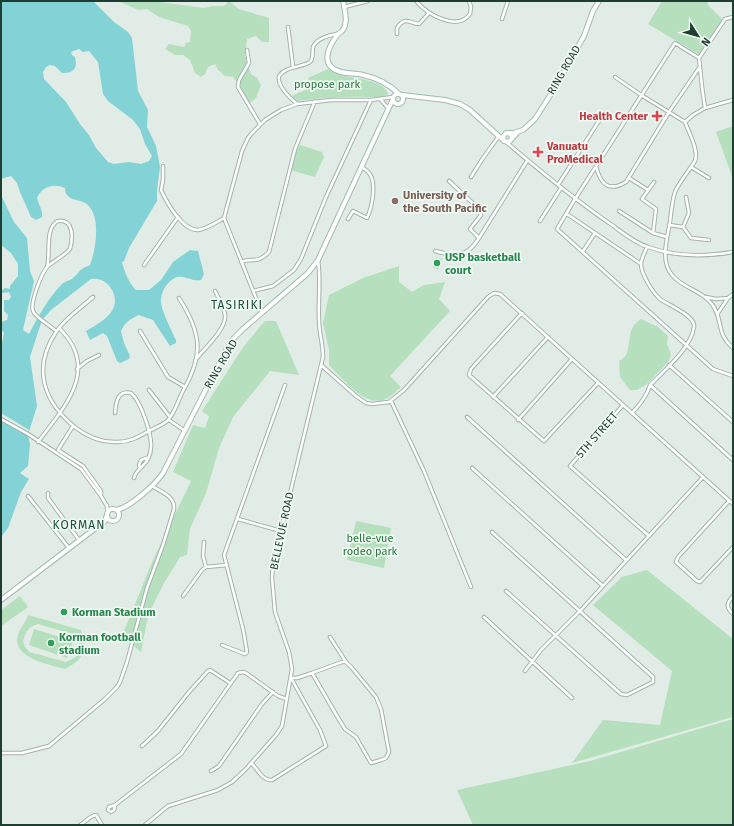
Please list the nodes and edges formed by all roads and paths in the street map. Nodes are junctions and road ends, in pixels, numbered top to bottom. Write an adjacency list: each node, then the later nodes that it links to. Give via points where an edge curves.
1 (343, 1): 7 (main road)
2 (368, 1): 7 (street)
3 (416, 1): 8 (street)
4 (469, 1): 8 (street, via 470,14 460,21 447,21)
5 (508, 1): 10 (street)
6 (597, 2): 38 (main road, RING ROAD, via 584,36 556,86 535,119)
7 (344, 7): 12 (main road, via 345,25)
8 (429, 13): 13 (street, via 419,24 409,21 401,23 397,28)
9 (733, 17): 15 (street, via 725,19)
10 (502, 19)
11 (288, 27): 16 (street)
12 (338, 34): 16 (street, via 318,42 314,47 312,60); 19 (main road, via 329,48 330,65 340,71)
13 (397, 34)
14 (247, 50): 36 (street, via 249,63 239,80 238,87)
15 (699, 58): 17 (street); 21 (street, via 675,43)
16 (293, 67): 29 (street, via 281,73 278,80)
17 (700, 67): 30 (street); 32 (street)
18 (615, 76): 21 (street)
19 (384, 82): 20 (main road); 23 (main road)
20 (400, 94): 22 (main road); 23 (main road); 28 (main road, via 403,98)
21 (641, 95): 32 (street); 46 (street)
22 (421, 97): 28 (main road); 37 (main road, via 460,104)
23 (393, 99): 25 (street); 28 (main road, via 395,103); 31 (main road, RING ROAD)
24 (371, 100): 25 (street); 27 (street); 83 (street, via 326,197 301,259 294,270 273,286)
25 (380, 100): 31 (street)
26 (733, 100): 30 (street)
27 (314, 101): 29 (street); 78 (street, via 295,149 269,252 260,259)
28 (400, 103): 34 (main road, RING ROAD)
29 (297, 104): 36 (street, via 280,110)
30 (705, 108): 35 (street)
31 (389, 109): 34 (main road, RING ROAD)
32 (669, 112): 35 (street); 50 (street)
33 (604, 113): 54 (street)
34 (383, 122): 47 (main road, RING ROAD)
35 (685, 122): 48 (street, via 696,154 696,160)
36 (260, 124): 62 (street, via 248,138 242,151)
37 (490, 128): 39 (main road); 40 (main road)
38 (518, 132): 39 (main road); 41 (main road, RING ROAD)
39 (507, 133): 41 (main road, via 511,134); 42 (main road, via 503,136)
40 (499, 136): 42 (main road); 49 (street)
41 (512, 139): 42 (main road, via 509,142); 43 (street)
42 (504, 141): 43 (street)
43 (515, 150): 44 (street)
44 (527, 161): 54 (street); 70 (street)
45 (163, 166): 61 (street, via 161,190)
46 (596, 166): 50 (street, via 599,178 606,185 621,185); 58 (street)
47 (361, 167): 63 (street, via 370,173 373,180 371,208 367,218 352,211); 77 (main road, RING ROAD)
48 (691, 167): 51 (street); 65 (street, via 675,193)
49 (471, 177)
50 (629, 178): 56 (street)
51 (709, 178)
52 (449, 182): 70 (street, via 479,209 480,215 470,229)
53 (654, 182): 56 (street)
54 (558, 185): 55 (street)
55 (561, 188): 58 (street); 64 (street)
56 (648, 190): 68 (street, via 642,198 656,209)
57 (686, 197): 66 (street, via 689,213)
58 (575, 199): 60 (street); 72 (street)
59 (619, 211): 68 (street)
60 (567, 214): 67 (street); 74 (street, via 557,229)
61 (178, 217): 62 (street, via 199,230); 80 (street)
62 (224, 218): 78 (street)
63 (348, 219)
64 (540, 221)
65 (669, 225): 66 (street); 69 (street)
66 (683, 227): 71 (street, via 691,238)
67 (596, 233): 74 (street); 79 (street)
68 (653, 233): 69 (street)
69 (667, 237): 75 (street)
70 (479, 238): 73 (street, via 472,248 463,253 451,255)
71 (709, 240)
72 (647, 247): 75 (street); 79 (street)
73 (435, 251)
74 (583, 251): 96 (street)
75 (665, 252): 76 (street, via 696,256); 86 (street, via 667,268 671,274)
76 (733, 252)
77 (318, 260): 90 (main road, RING ROAD, via 308,273); 101 (street, BELLEVUE ROAD, via 319,322 323,348)
78 (241, 262): 83 (street)
79 (641, 264): 96 (street, via 643,275 659,298 693,320 694,327)
80 (144, 265)
81 (47, 267): 81 (street, via 52,226 58,221 64,221 71,229 70,248); 93 (street, via 41,277 33,307 34,313)
82 (216, 291): 99 (street, via 225,320)
83 (253, 291): 90 (street)
84 (733, 294): 88 (street)
85 (94, 297): 92 (street, via 66,319)
86 (705, 297): 88 (street); 91 (street)
87 (179, 298): 99 (street, via 187,310 198,339)
88 (728, 298): 91 (street)
89 (522, 313): 95 (street); 110 (street, via 471,369 469,375); 111 (street, via 500,294 491,295)
90 (262, 314): 123 (main road, RING ROAD, via 231,342)
91 (718, 314): 97 (street, via 722,334)
92 (59, 328): 93 (street); 103 (street, via 74,348 78,361)
93 (56, 331): 115 (street, via 45,354 43,369 46,388)
94 (140, 331): 108 (street, via 168,377)
95 (548, 337): 100 (street); 110 (street)
96 (687, 345): 102 (street); 104 (street, via 713,369)
97 (733, 348)
98 (99, 355): 103 (street)
99 (197, 358): 108 (street)
100 (572, 359): 105 (street); 119 (street)
101 (321, 365): 111 (street, via 366,403); 155 (street, BELLEVUE ROAD)
102 (669, 365): 107 (street); 120 (street)
103 (77, 369): 115 (street, via 73,392)
104 (733, 376)
105 (598, 383): 112 (street); 119 (street, via 544,441)
106 (285, 385): 152 (street)
107 (650, 385): 114 (street, via 649,391); 129 (street)
108 (185, 387): 117 (street)
109 (149, 390): 117 (street)
110 (493, 397): 119 (street)
111 (391, 401): 166 (street, via 424,471)
112 (624, 405): 114 (street); 157 (street, 5TH STREET, via 570,466)
113 (115, 413): 122 (street, via 119,396 131,393 139,404)
114 (632, 413): 139 (street)
115 (59, 414): 121 (street); 124 (street)
116 (467, 416): 162 (street)
117 (170, 418): 122 (street); 123 (street)
118 (1, 419): 124 (street)
119 (518, 420)
120 (733, 422)
121 (73, 426): 122 (street, via 94,439 112,442 131,440); 125 (street, via 58,450)
122 (148, 431): 127 (street, via 152,447)
123 (185, 431): 141 (main road, RING ROAD, via 163,473)
124 (38, 442): 126 (street)
125 (61, 452): 126 (street); 128 (street)
126 (58, 455): 130 (street)
127 (149, 457): 134 (street); 134 (street, via 141,460)
128 (69, 458): 130 (street); 131 (street)
129 (733, 460)
130 (69, 462): 132 (street)
131 (76, 462): 132 (street); 133 (street)
132 (74, 465): 136 (street)
133 (83, 466): 136 (street); 137 (street)
134 (140, 468): 140 (street)
135 (472, 468): 165 (street)
136 (80, 469): 138 (street)
137 (90, 474): 138 (street); 144 (street, via 101,491)
138 (87, 476): 144 (street)
139 (703, 477): 145 (street); 157 (street)
140 (134, 478)
141 (152, 486): 148 (main road, RING ROAD); 187 (street, via 170,498 174,509 147,588 120,682 105,699 49,746 22,753)
142 (48, 493): 158 (street, via 48,498)
143 (28, 496): 161 (street)
144 (101, 496): 147 (street)
145 (729, 501): 146 (street); 160 (street, via 676,562 700,582)
146 (733, 504)
147 (107, 506): 149 (street); 150 (street)
148 (124, 508): 149 (main road, RING ROAD); 151 (main road, RING ROAD)
149 (115, 509): 150 (main road); 151 (main road)
150 (108, 514): 153 (main road); 154 (main road)
151 (119, 514): 153 (main road, via 116,520)
152 (238, 519): 155 (street); 163 (street, via 224,555)
153 (111, 520): 154 (main road)
154 (105, 521): 158 (main road)
155 (281, 531): 181 (street, BELLEVUE ROAD, via 272,578 278,624 291,660)
156 (492, 532): 171 (street)
157 (648, 536): 162 (street)
158 (80, 540): 161 (main road)
159 (204, 542): 164 (street, via 203,556)
160 (733, 547)
161 (69, 548): 170 (main road)
162 (626, 560): 165 (street)
163 (227, 565): 164 (street); 176 (street, via 247,652 245,654)
164 (206, 567): 168 (street)
165 (604, 586): 171 (street)
166 (471, 587)
167 (506, 591): 174 (street)
168 (183, 596)
169 (733, 596): 172 (street, via 727,605)
170 (1, 600)
171 (580, 611): 174 (street); 174 (street, via 653,677 653,682 627,695 620,694)
172 (733, 614)
173 (484, 618): 177 (street)
174 (556, 636): 177 (street)
175 (330, 637): 178 (street)
176 (222, 645)
177 (532, 660): 179 (street); 184 (street)
178 (346, 662): 180 (street); 180 (street, via 379,704 389,752 386,758 381,760 371,763 356,737 345,728 337,716)
179 (525, 671)
180 (312, 673): 181 (street)
181 (291, 678): 185 (street, BELLEVUE ROAD); 188 (street, via 326,746 268,781)
182 (230, 683): 183 (street, via 238,673 246,672); 186 (street, via 208,671 158,731); 190 (street, via 181,754)
183 (273, 692): 185 (street); 189 (street, via 219,766)
184 (572, 698)
185 (287, 699): 188 (street, BELLEVUE ROAD, via 282,726)
186 (142, 746)
187 (1, 753)
188 (251, 763): 193 (street, BELLEVUE ROAD, via 232,782 218,790 168,806)
189 (211, 771)
190 (115, 806)
191 (80, 825): 192 (street, via 96,815)
192 (102, 825)
193 (145, 825)

